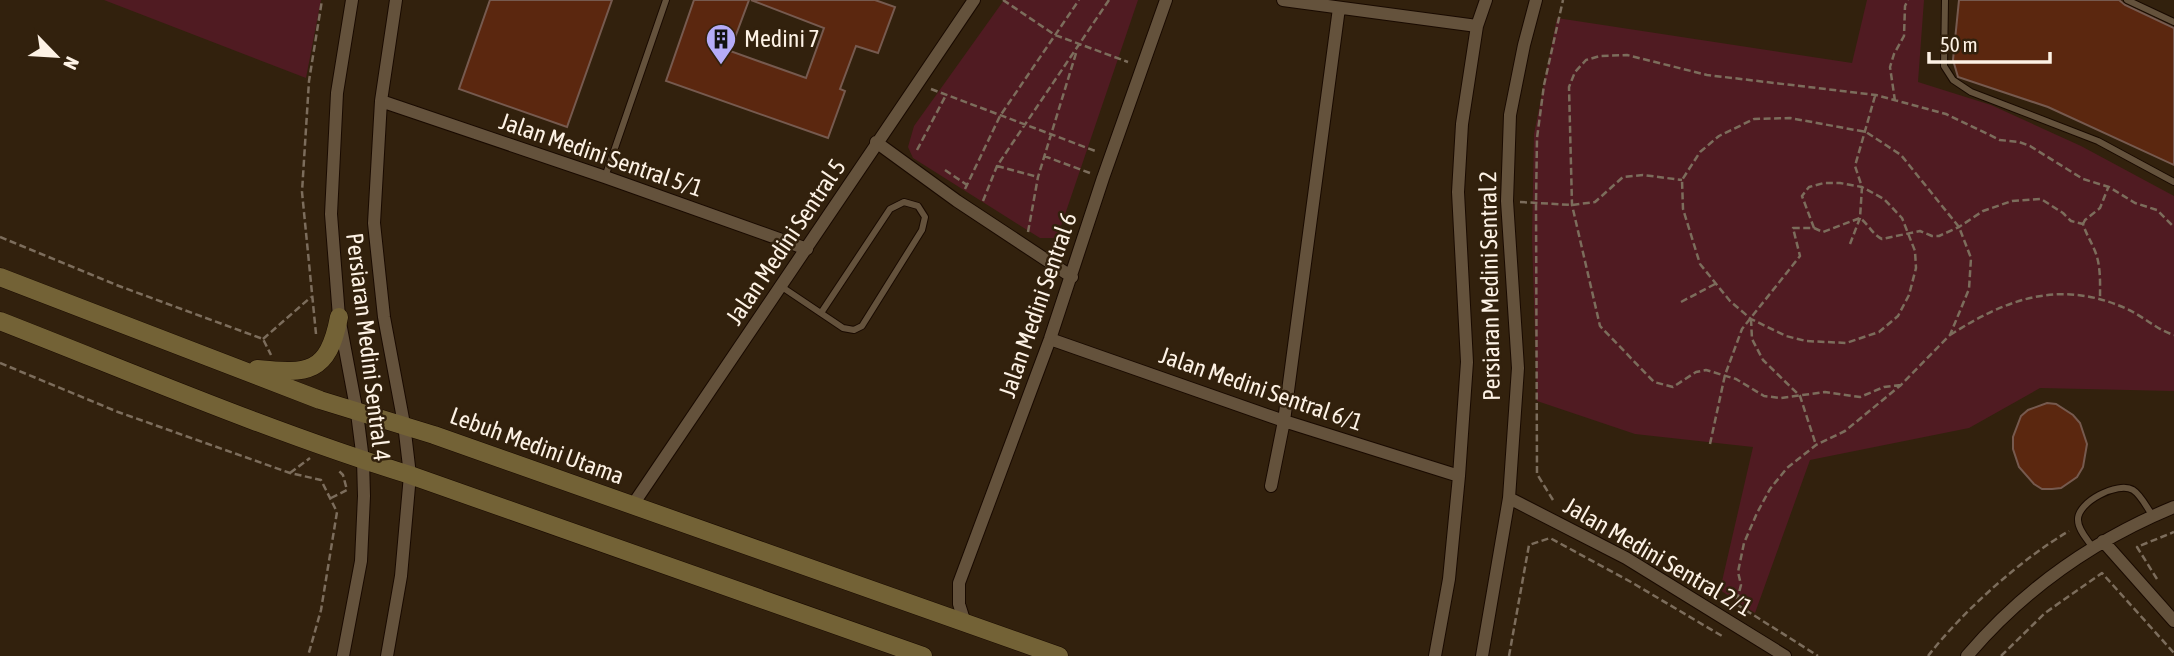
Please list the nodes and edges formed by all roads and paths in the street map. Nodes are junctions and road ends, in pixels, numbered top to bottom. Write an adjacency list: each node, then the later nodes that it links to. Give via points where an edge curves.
1 (322, 0): 65 (path, via 309,81 302,192)
2 (352, 0): 69 (street, Persiaran Medini Sentral 4, via 337,93 331,214)
3 (396, 0): 26 (street, Persiaran Medini Sentral 4)
4 (666, 0): 38 (lane)
5 (974, 0): 23 (street, Jalan Medini Sentral 5)
6 (1003, 0): 20 (path)
7 (1079, 0): 20 (path)
8 (1109, 0): 21 (path)
9 (1166, 0): 22 (street, Jalan Medini Sentral 6)
10 (1283, 0): 17 (street)
11 (1486, 0): 19 (street, Persiaran Medini Sentral 2)
12 (1536, 0): 47 (street, Persiaran Medini Sentral 2, via 1510,115)
13 (1563, 0): 48 (path, via 1544,85)
14 (1908, 0): 27 (path, via 1904,36 1890,66)
15 (1945, 0): 42 (lane, via 1944,66 1953,80 1971,92 2098,141)
16 (2127, 0): 18 (lane)
17 (1339, 8): 19 (street); 84 (street)
18 (2174, 22)
19 (1477, 26): 93 (street, Persiaran Medini Sentral 2, via 1462,124 1458,192 1467,362)
20 (1055, 35): 21 (path); 28 (path)
21 (1079, 45): 22 (path); 29 (path); 31 (path)
22 (1143, 67): 35 (street, Jalan Medini Sentral 6)
23 (917, 83): 24 (path); 32 (street, Jalan Medini Sentral 5)
24 (946, 95): 28 (path); 33 (path)
25 (1876, 95): 27 (path); 30 (path); 49 (path, via 1707,75 1627,55 1586,60 1569,87)
26 (381, 101): 38 (street, Jalan Medini Sentral 5/1); 85 (street, Persiaran Medini Sentral 4, via 374,223 384,317)
27 (1895, 101): 45 (path, via 1946,114 2000,140 2030,146 2065,170)
28 (1000, 116): 29 (path); 43 (path)
29 (1024, 124): 31 (path); 36 (path)
30 (1866, 132): 41 (path, via 1790,118 1754,119 1719,136 1700,152); 44 (path, via 1855,166); 53 (path, via 1901,155)
31 (1050, 134): 34 (path); 35 (path)
32 (876, 142): 46 (street); 60 (street, Jalan Medini Sentral 5)
33 (917, 150)
34 (1044, 156): 39 (path); 40 (path)
35 (1111, 156): 40 (street, Jalan Medini Sentral 6)
36 (997, 166): 39 (path); 50 (path)
37 (945, 170): 43 (path)
38 (605, 177): 60 (street, Jalan Medini Sentral 5/1)
39 (1038, 177): 59 (path)
40 (1103, 178): 62 (street, Jalan Medini Sentral 6)
41 (1682, 180): 49 (path, via 1623,177 1595,202); 63 (path, via 1683,209 1700,264)
42 (2174, 182)
43 (967, 185): 46 (path)
44 (1862, 187): 51 (path); 55 (path, via 1832,183 1809,187 1802,196); 56 (path, via 1884,199)
45 (2109, 187): 52 (path, via 2100,208); 54 (path, via 2157,210)
46 (957, 201): 50 (street)
47 (1507, 201): 48 (path); 96 (street, Persiaran Medini Sentral 2, via 1518,368)
48 (1535, 203): 49 (path); 97 (path, via 1537,474)
49 (1572, 205): 80 (path, via 1600,326 1654,383 1672,387 1706,370)
50 (978, 214): 59 (street)
51 (1860, 218): 55 (path, via 1823,232); 56 (path, via 1882,239); 58 (path)
52 (2083, 224): 53 (path, via 2041,200 2012,201 1983,211); 66 (path, via 2095,252)
53 (1959, 227): 56 (path, via 1939,236 1920,231); 72 (path, via 1971,258 1969,289)
54 (2174, 227)
55 (1814, 228): 70 (path, via 1793,228 1800,256)
56 (1910, 234): 70 (path, via 1916,268 1909,295 1898,316 1879,332 1846,343 1806,341)
57 (0, 237): 74 (path)
58 (1850, 244)
59 (1026, 246): 62 (street)
60 (807, 249): 64 (street, Jalan Medini Sentral 5)
61 (0, 277): 79 (main road, Lebuh Medini Utama)
62 (1072, 277): 75 (street, Jalan Medini Sentral 6)
63 (1715, 284): 67 (path); 70 (path)
64 (782, 286): 68 (lane); 98 (street, Jalan Medini Sentral 5)
65 (311, 297): 74 (path); 76 (path)
66 (2100, 298): 72 (path, via 2035,296 1983,314); 73 (path)
67 (1681, 302)
68 (821, 313): 68 (lane, via 843,328 862,326 922,230 925,217 918,206 904,202 890,209)
69 (340, 317): 79 (main road, via 328,351 307,370 293,373); 83 (street, Persiaran Medini Sentral 4)
70 (1751, 319): 80 (path, via 1742,329); 82 (path, via 1752,339 1763,360)
71 (0, 321): 89 (main road)
72 (1950, 335): 81 (path)
73 (2174, 335)
74 (263, 339): 77 (path, via 272,356)
75 (1050, 339): 84 (street, Jalan Medini Sentral 6/1); 106 (street, Jalan Medini Sentral 6, via 959,583)
76 (317, 344)
77 (280, 359)
78 (0, 363): 91 (path, via 118,412)
79 (232, 366): 83 (main road, Lebuh Medini Utama)
80 (1725, 375): 82 (path, via 1764,396); 86 (path)
81 (1901, 385): 82 (path, via 1860,397 1825,392); 87 (path, via 1845,431)
82 (1800, 396): 87 (path)
83 (357, 413): 85 (main road, Lebuh Medini Utama); 89 (street, Persiaran Medini Sentral 4)
84 (1284, 421): 93 (street, Jalan Medini Sentral 6/1); 94 (street)
85 (404, 424): 92 (street, Persiaran Medini Sentral 4); 98 (main road, Lebuh Medini Utama)
86 (1710, 444)
87 (1815, 445): 118 (path, via 1787,468 1756,513 1744,543 1736,604)
88 (313, 456): 91 (path)
89 (363, 460): 92 (main road); 110 (street, Persiaran Medini Sentral 4, via 361,561)
90 (333, 465): 95 (path, via 343,475 347,490)
91 (290, 472): 95 (path, via 321,480)
92 (410, 475): 111 (street, Persiaran Medini Sentral 4, via 401,576); 112 (main road)
93 (1460, 476): 114 (street, Persiaran Medini Sentral 2)
94 (1271, 486)
95 (331, 498): 109 (path, via 337,512 331,560)
96 (1509, 498): 115 (street, Persiaran Medini Sentral 2); 117 (street, Jalan Medini Sentral 2/1, via 1626,558)
97 (1553, 500)
98 (632, 506): 106 (main road, Lebuh Medini Utama)
99 (2174, 508): 100 (street)
100 (2153, 516): 101 (lane, via 2132,490 2118,487 2084,504); 103 (street)
101 (2078, 526): 103 (lane); 119 (path, via 2043,547 1997,585)
102 (2174, 532): 104 (path, via 2137,547)
103 (2098, 545): 105 (street); 120 (street, via 2037,586)
104 (2158, 581)
105 (2174, 621)
106 (965, 624): 113 (main road, Lebuh Medini Utama)
107 (1723, 636): 116 (path, via 1550,538 1529,545)
108 (2174, 653): 121 (path, via 2102,573 2045,613)
109 (308, 656)
110 (343, 656)
111 (387, 656)
112 (923, 656)
113 (1059, 656)
114 (1435, 656)
115 (1482, 656)
116 (1509, 656)
117 (1785, 656)
118 (1818, 656)
119 (1928, 656)
120 (1967, 656)
121 (2001, 656)

